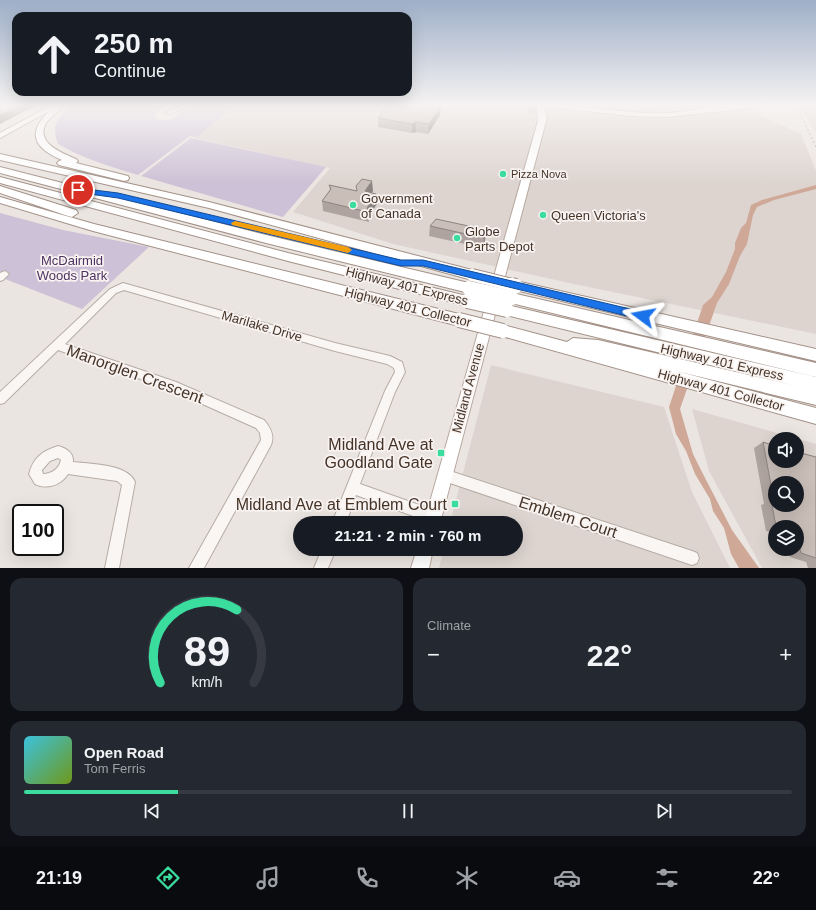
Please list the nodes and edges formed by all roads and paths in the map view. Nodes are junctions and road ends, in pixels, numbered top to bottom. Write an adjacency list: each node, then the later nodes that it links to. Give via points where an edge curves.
1 (38, 132): 5 (highway, via 38,137 47,149)
2 (538, 132): 25 (main road, Midland Avenue)
3 (0, 149): 5 (highway)
4 (0, 157): 11 (highway)
5 (85, 167): 11 (highway, via 163,188)
6 (0, 170): 9 (highway, Highway 401 Express)
7 (0, 180): 14 (highway, Highway 401 Express, via 280,255)
8 (0, 189): 13 (highway)
9 (78, 190): 12 (highway, via 118,196 401,263); 14 (highway, Highway 401 Express)
10 (0, 200): 13 (highway, Highway 401 Collector, via 78,223)
11 (210, 205): 12 (highway)
12 (423, 263): 14 (highway)
13 (243, 265): 16 (highway, Highway 401 Collector, bridge)
14 (469, 288): 15 (highway, Highway 401 Express, bridge); 15 (highway, bridge)
15 (512, 298): 18 (highway); 19 (highway, Highway 401 Express); 20 (highway, Highway 401 Express)
16 (542, 342): 21 (highway, via 598,346); 23 (highway, Highway 401 Collector)
17 (56, 345): 22 (street, Marilake Drive); 26 (street, Marilake Drive, via 113,291 123,286 348,351 395,362 400,372 390,391); 34 (street, Manorglen Crescent, via 172,385 260,424 266,431 268,441)
18 (816, 355)
19 (816, 370)
20 (816, 384)
21 (816, 398)
22 (0, 399)
23 (816, 416)
24 (65, 467): 33 (street, via 120,475 129,482)
25 (444, 475): 29 (main road, Midland Avenue); 32 (street, Emblem Court)
26 (353, 488): 27 (street, Marilake Drive); 28 (street)
27 (342, 516)
28 (423, 516)
29 (434, 516)
30 (326, 556): 35 (street)
31 (423, 556): 36 (main road)
32 (692, 558)
33 (112, 568)
34 (196, 568)
35 (321, 568)
36 (420, 568)

